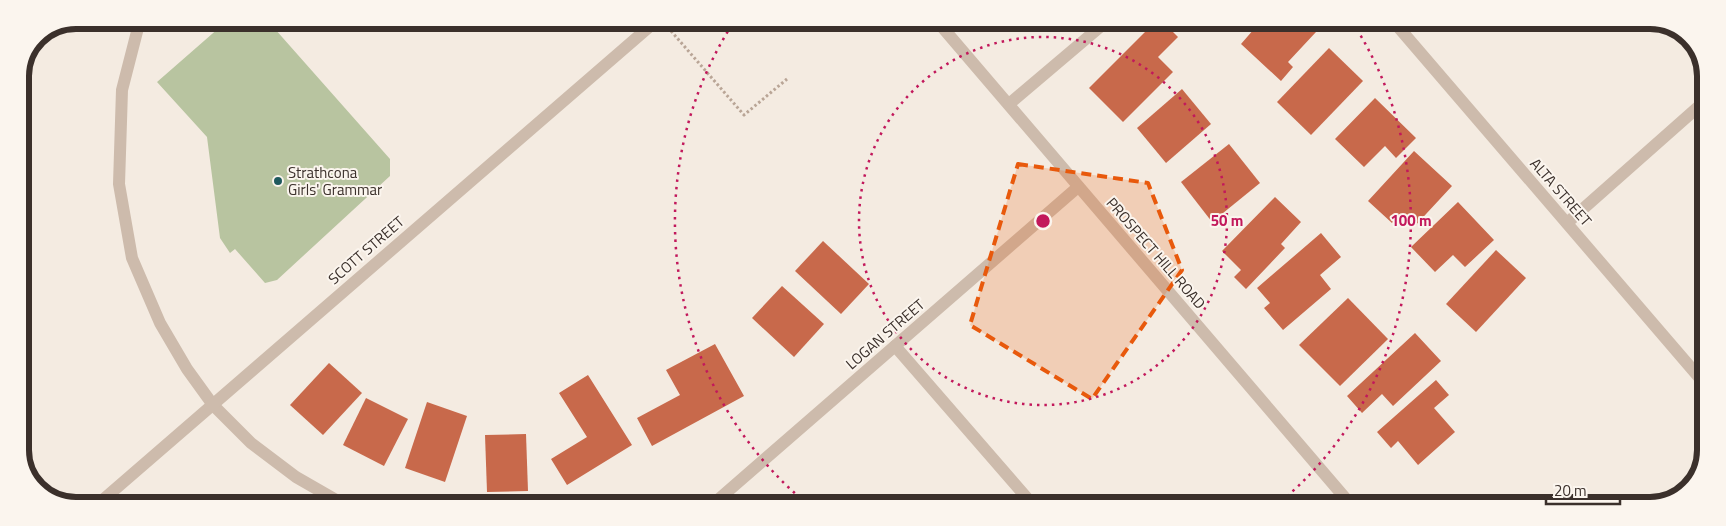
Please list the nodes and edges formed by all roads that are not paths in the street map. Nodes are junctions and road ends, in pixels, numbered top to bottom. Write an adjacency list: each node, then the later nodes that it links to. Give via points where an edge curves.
1 (138, 29): 12 (street, via 122,90 120,137 119,184 132,258 160,323 186,369)
2 (647, 29): 12 (street, SCOTT STREET)
3 (944, 29): 6 (street, PROSPECT HILL ROAD)
4 (1098, 29): 6 (street)
5 (1400, 29): 9 (street, ALTA STREET)
6 (1009, 104): 8 (street, PROSPECT HILL ROAD)
7 (1697, 108): 9 (street)
8 (1078, 186): 10 (street, LOGAN STREET); 17 (street, PROSPECT HILL ROAD)
9 (1567, 224): 11 (street, ALTA STREET)
10 (895, 346): 15 (street, LOGAN STREET); 16 (street)
11 (1697, 375)
12 (213, 405): 13 (street, SCOTT STREET); 14 (street, via 258,448 296,477)
13 (106, 497)
14 (331, 497)
15 (720, 497)
16 (1025, 497)
17 (1344, 497)

